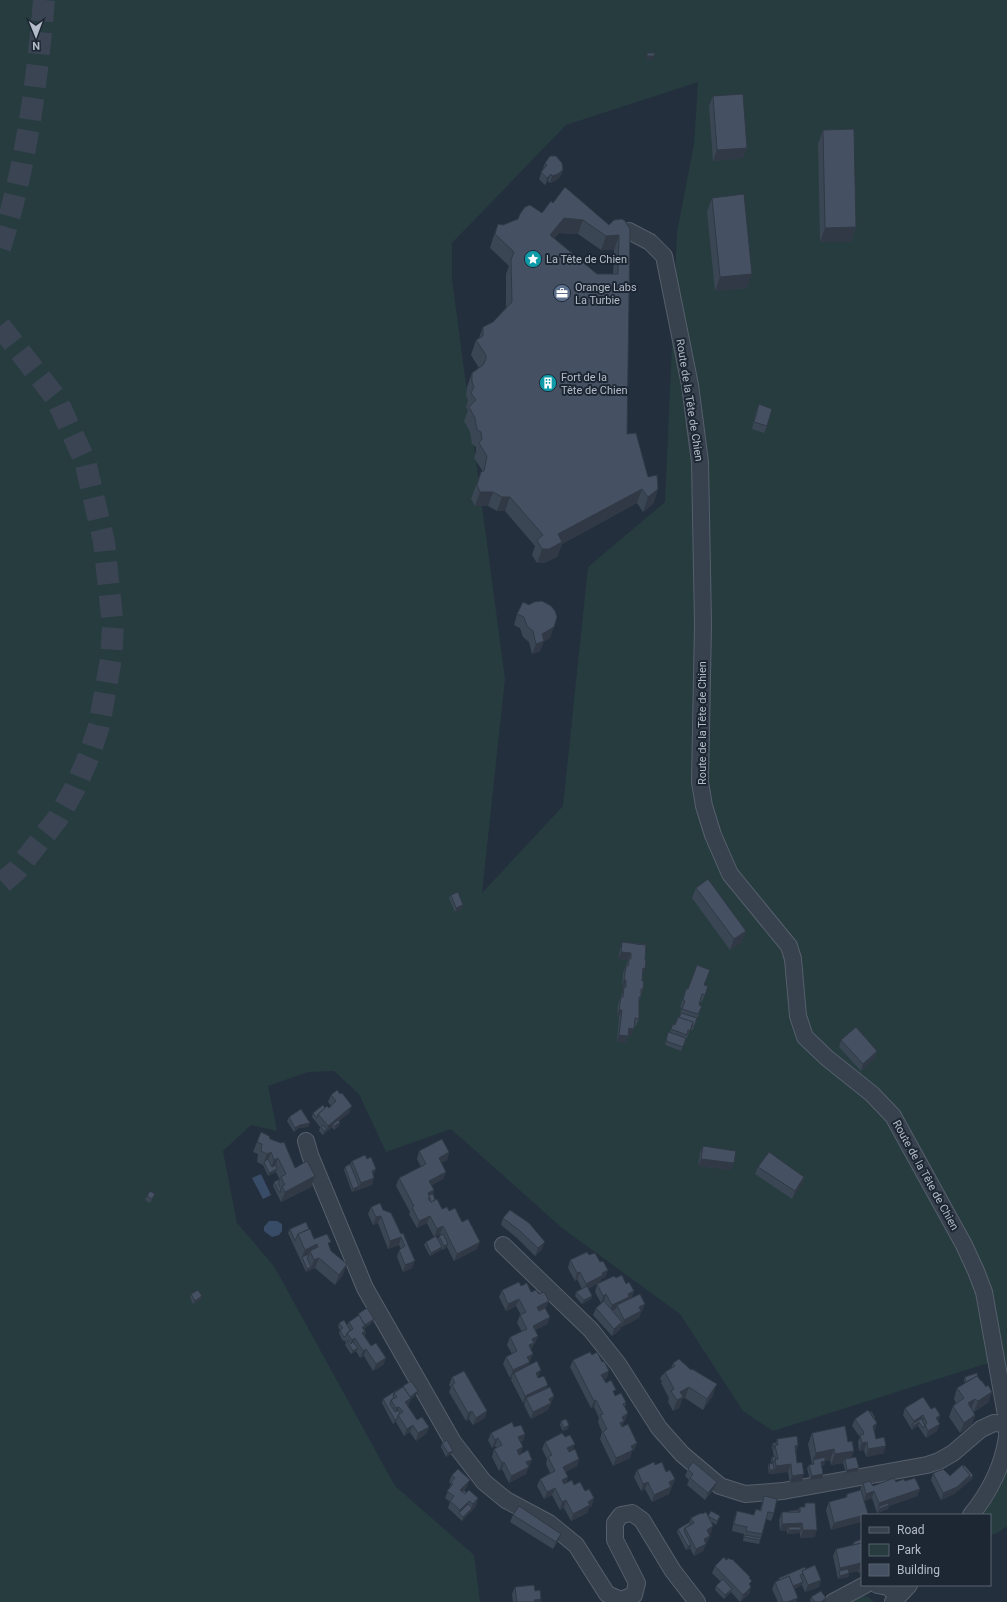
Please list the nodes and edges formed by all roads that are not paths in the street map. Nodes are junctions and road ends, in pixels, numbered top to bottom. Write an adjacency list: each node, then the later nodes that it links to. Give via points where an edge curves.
1 (629, 231): 4 (street, Route de la Tête de Chien, via 650,242 664,256 696,421 700,462 703,616 700,782 713,835 730,874 789,946 793,959 798,1016 805,1037 872,1094 893,1116 964,1245 984,1292)
2 (306, 1141): 9 (street, via 365,1288 453,1442 484,1482 506,1500 549,1523 576,1545 607,1594 621,1600 634,1595 637,1583 615,1540 615,1523 621,1515 632,1513 642,1520 673,1571)
3 (503, 1245): 4 (street, via 591,1330 618,1364 659,1428 682,1454 720,1486 745,1494 783,1491 927,1465 953,1453 981,1429 994,1423)
4 (1007, 1431): 5 (street, Route de la Tête de Chien, via 1006,1446 997,1473)
5 (972, 1514)
6 (863, 1586): 10 (street)
7 (882, 1586): 8 (street)
8 (900, 1594)
9 (697, 1602)
10 (833, 1602)

